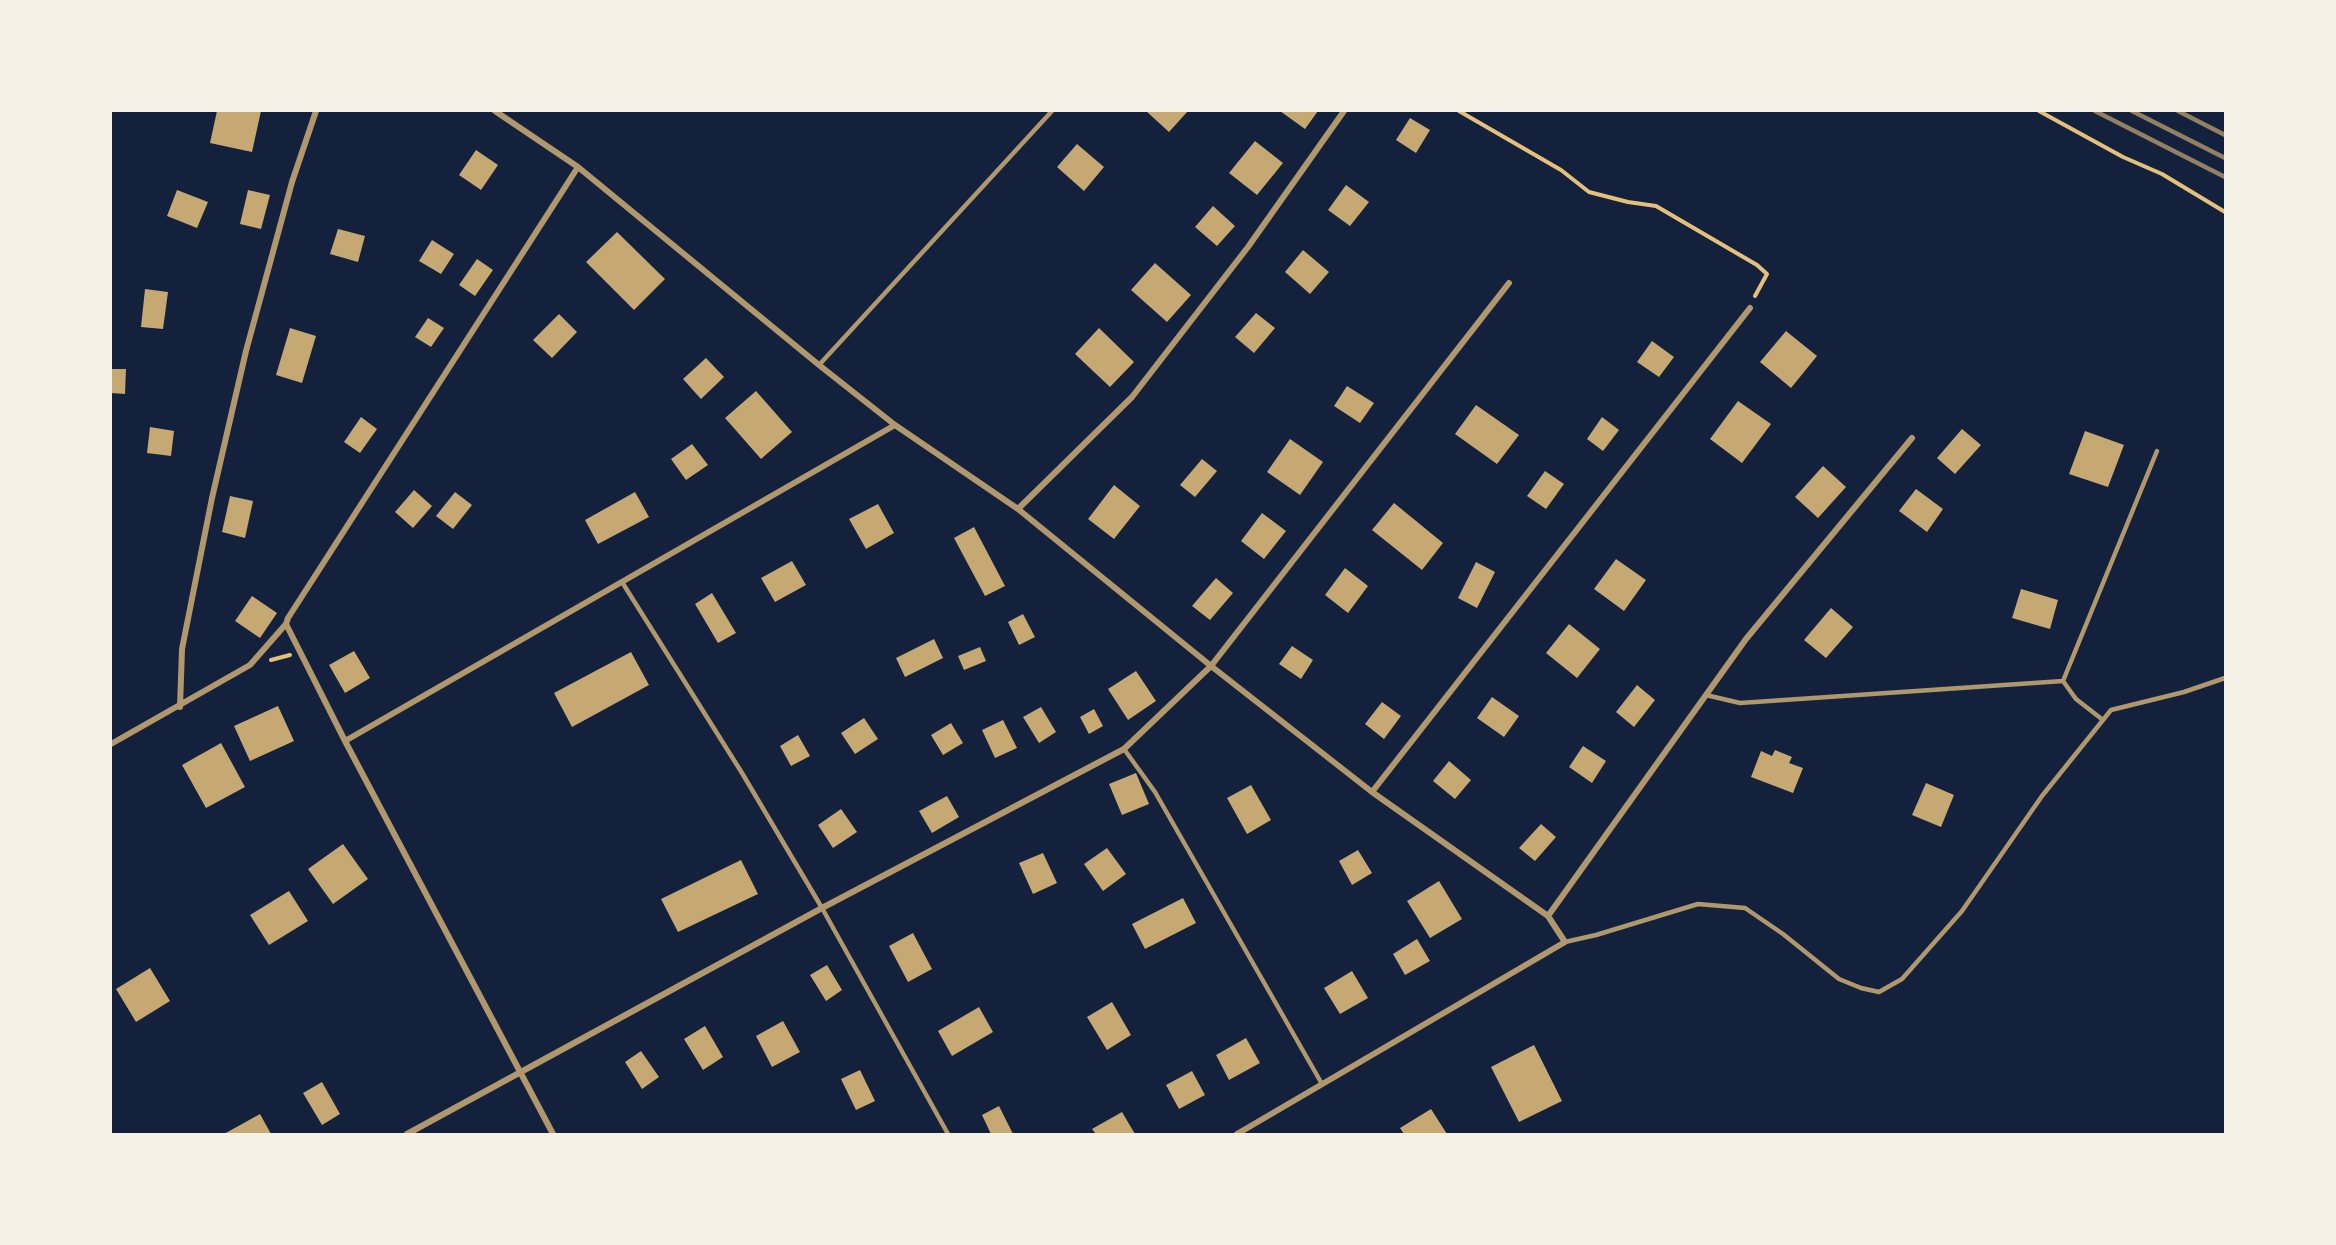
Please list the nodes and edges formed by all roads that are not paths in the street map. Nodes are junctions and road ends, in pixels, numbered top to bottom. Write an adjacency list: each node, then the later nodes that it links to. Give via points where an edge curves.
1 (316, 111): 19 (street, via 246,351 215,486 182,649)
2 (495, 111): 5 (street)
3 (1052, 111): 8 (lane)
4 (1344, 111): 12 (street, via 1248,247 1132,397)
5 (578, 167): 8 (street); 14 (street)
6 (1509, 283): 15 (street)
7 (1750, 308): 24 (street)
8 (819, 365): 9 (street)
9 (895, 424): 12 (street); 13 (street)
10 (1912, 438): 18 (street, via 1746,639)
11 (2157, 451): 17 (lane)
12 (1018, 509): 15 (street)
13 (622, 582): 21 (street); 25 (lane)
14 (287, 621): 19 (street, via 250,665); 21 (street)
15 (1211, 666): 23 (street); 24 (street)
16 (2225, 678): 20 (lane, via 2111,710)
17 (2063, 681): 18 (lane, via 1740,703); 20 (lane, via 2076,699)
18 (1706, 695): 26 (street)
19 (180, 706): 22 (street)
20 (2103, 720): 27 (lane, via 2042,796 1962,911 1902,979 1879,992 1839,979 1745,908 1698,904)
21 (345, 741): 28 (street)
22 (111, 744)
23 (1124, 749): 25 (street); 29 (lane, via 1155,792)
24 (1372, 792): 26 (street)
25 (822, 908): 28 (street); 32 (lane)
26 (1548, 916): 27 (street)
27 (1565, 942): 29 (street)
28 (519, 1071): 30 (street); 31 (street)
29 (1322, 1084): 33 (street)
30 (407, 1134)
31 (553, 1134)
32 (948, 1134)
33 (1237, 1134)

